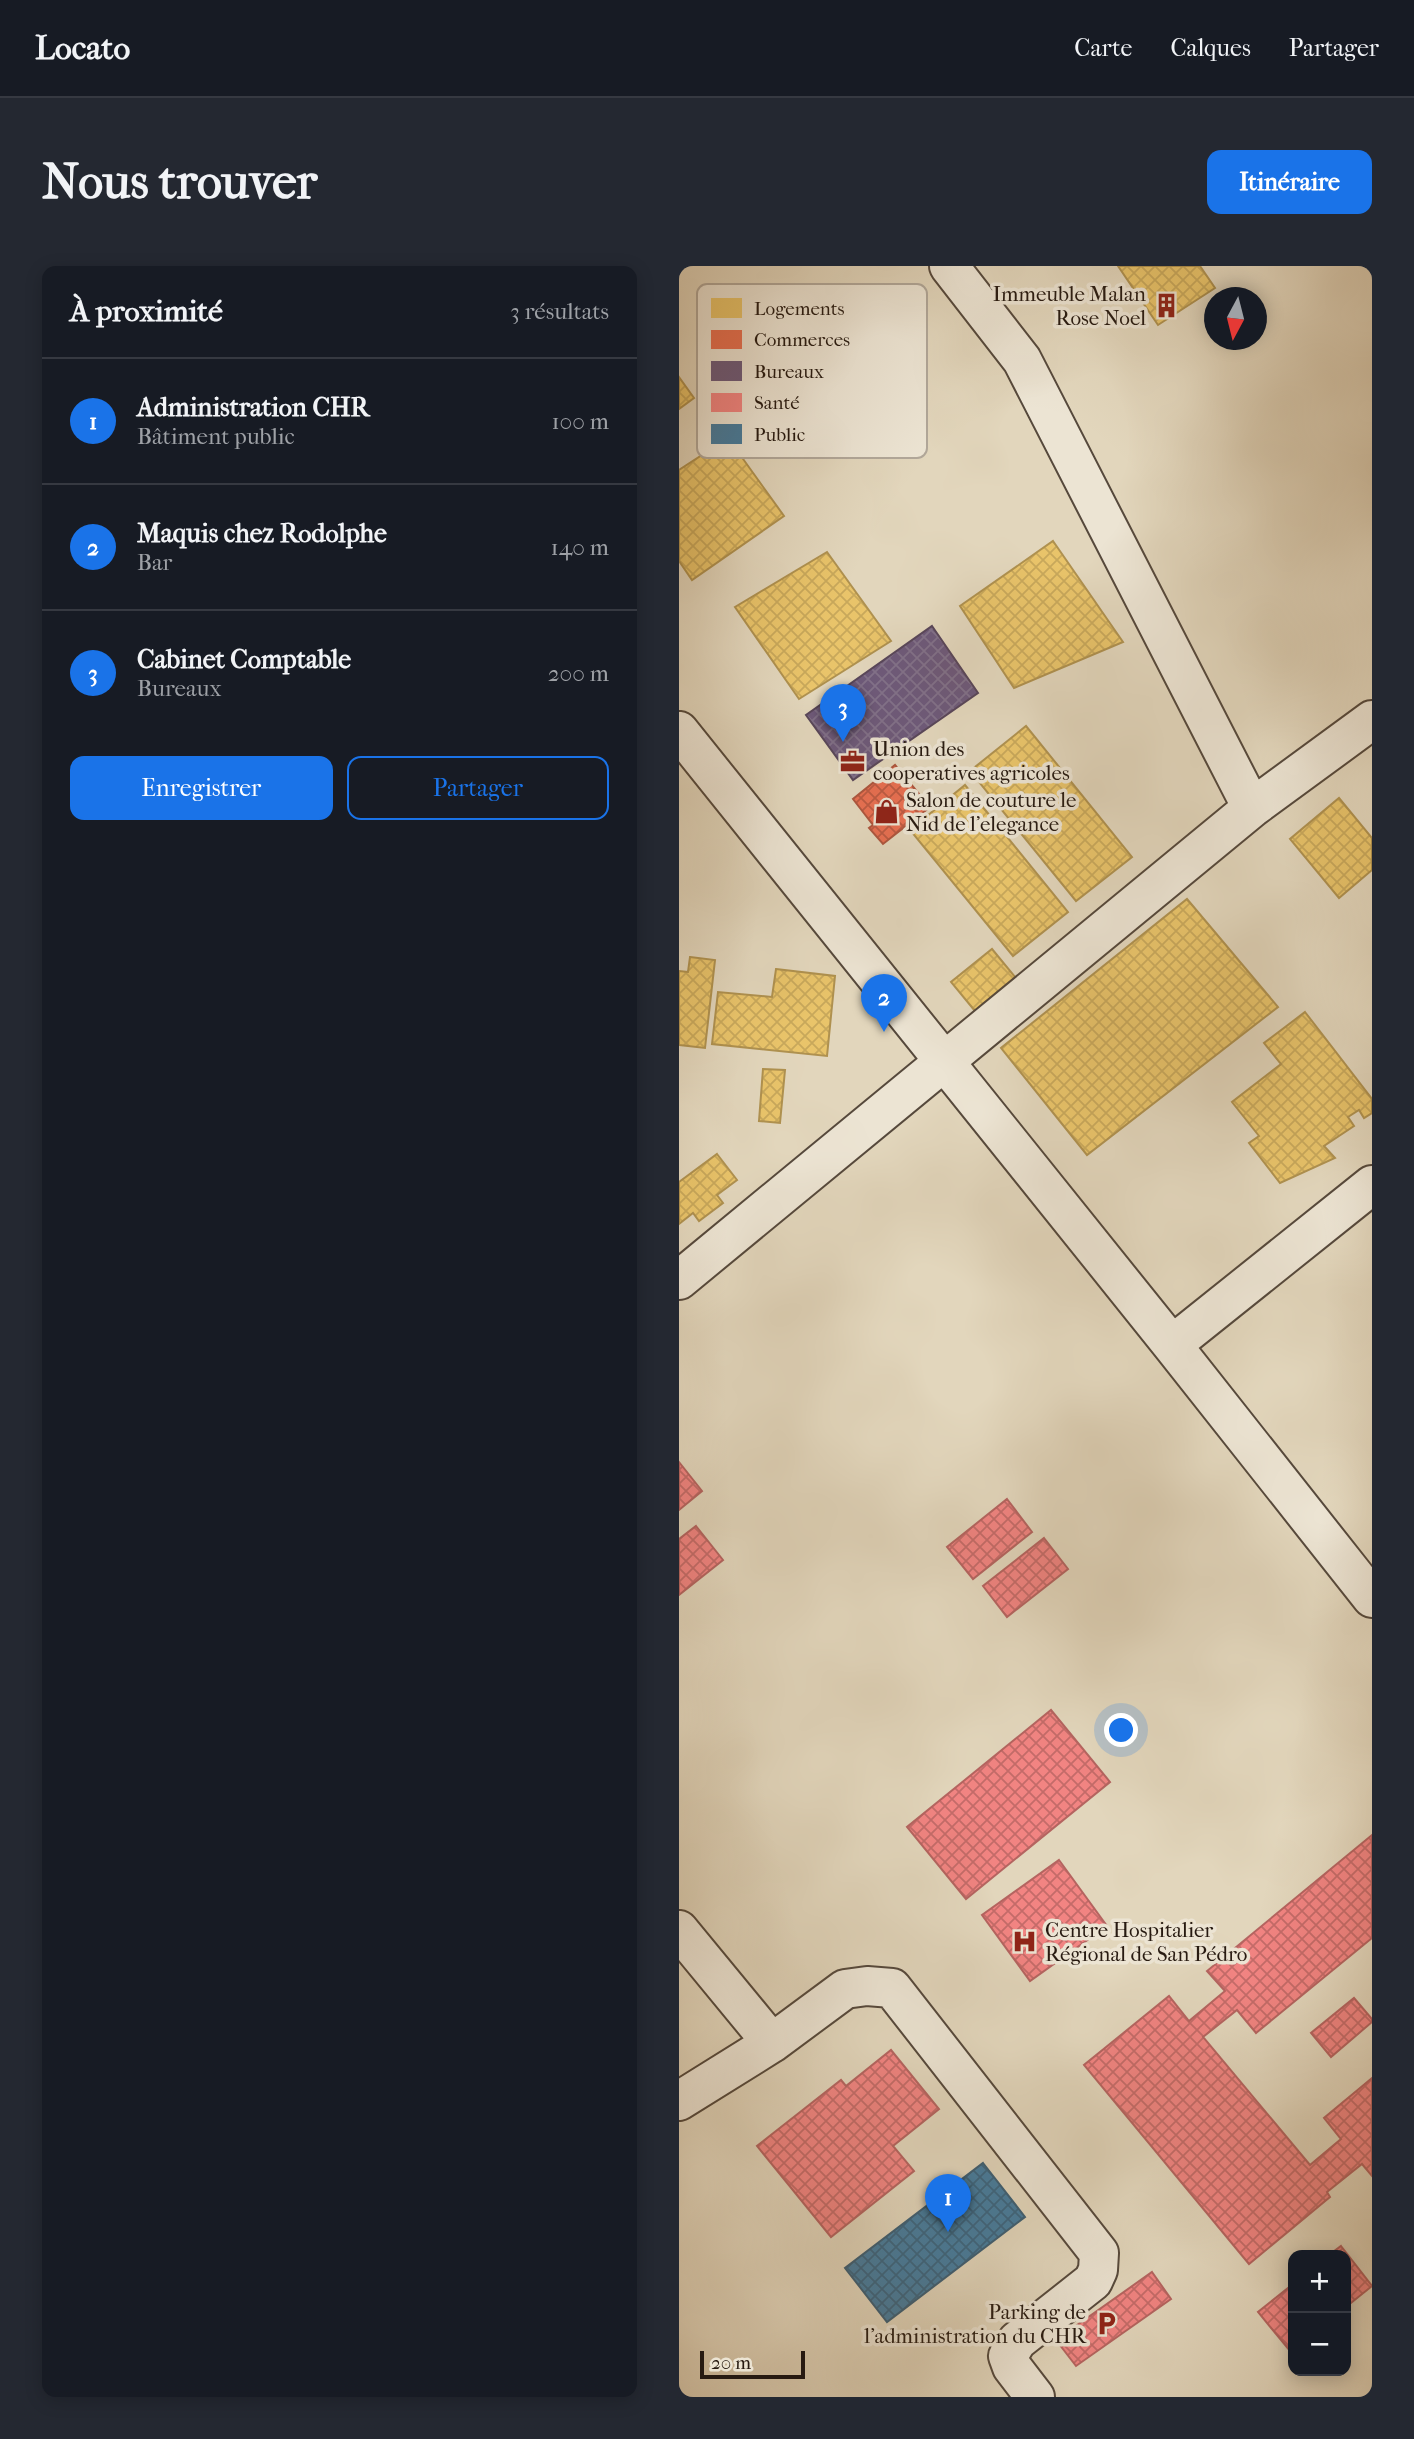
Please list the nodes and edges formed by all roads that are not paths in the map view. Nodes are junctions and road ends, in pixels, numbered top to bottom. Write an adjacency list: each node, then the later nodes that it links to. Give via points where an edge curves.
1 (950, 266): 4 (street, via 1021,360)
2 (1372, 720): 4 (street)
3 (679, 731): 5 (street)
4 (1252, 808): 5 (street)
5 (944, 1062): 7 (street); 8 (street)
6 (1372, 1185): 8 (street)
7 (679, 1280)
8 (1172, 1345): 9 (street)
9 (1372, 1598)
10 (679, 1930): 11 (street)
11 (772, 2043): 12 (street); 13 (street, via 845,1989 892,1988 1099,2253 1093,2281 1017,2341 1008,2356)
12 (679, 2101)
13 (1035, 2397)

